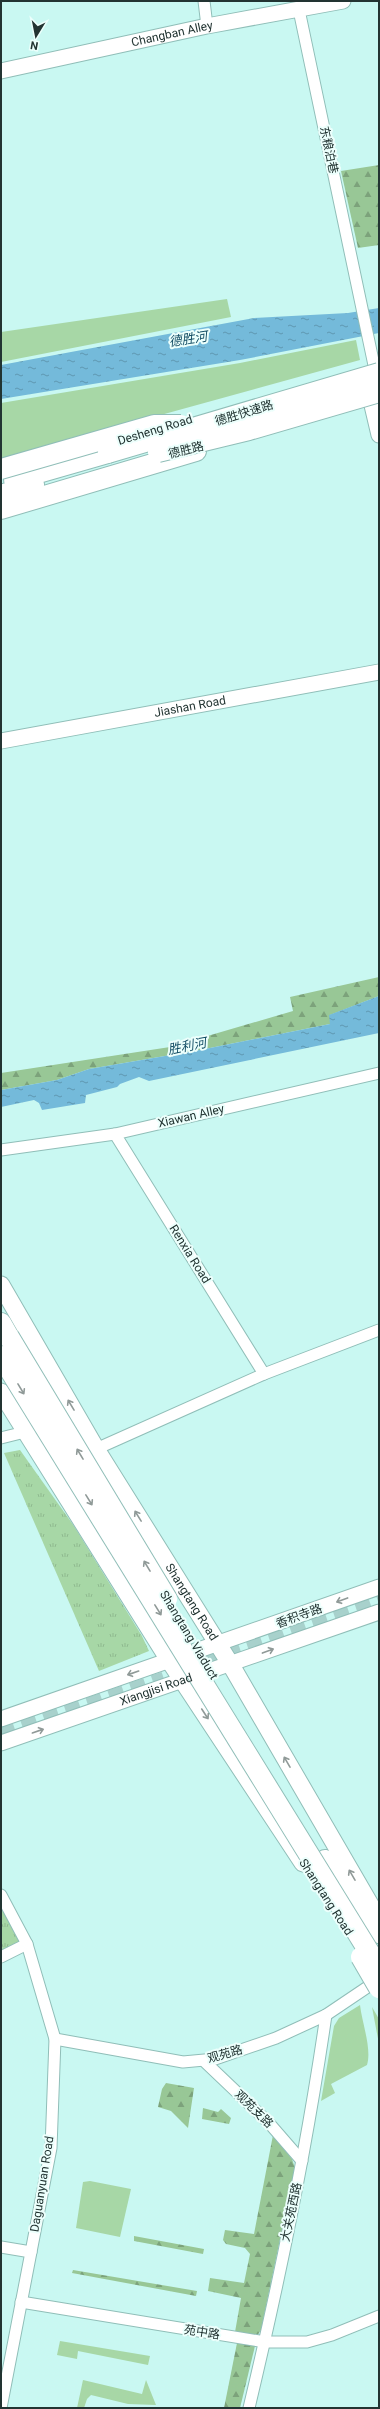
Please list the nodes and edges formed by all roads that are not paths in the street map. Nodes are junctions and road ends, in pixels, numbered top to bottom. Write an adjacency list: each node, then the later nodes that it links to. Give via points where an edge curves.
1 (204, 1): 4 (street)
2 (343, 1): 3 (main road, Changban Alley)
3 (299, 10): 4 (main road, Changban Alley); 6 (street, 东粮泊巷, via 358,290)
4 (206, 26): 5 (main road, Changban Alley)
5 (1, 70)
6 (378, 371): 7 (street, 东粮泊巷); 8 (highway, 德胜快速路, bridge); 12 (main road, Desheng Road, via 354,371)
7 (372, 398): 9 (highway, 德胜快速路, bridge); 10 (main road); 15 (main road, 德胜路)
8 (203, 426): 11 (highway, bridge, via 154,426); 13 (highway, 德胜快速路, bridge)
9 (249, 430): 14 (highway, 德胜快速路, bridge, via 111,463); 16 (highway, bridge, via 196,451)
10 (379, 435)
11 (1, 469)
12 (1, 475)
13 (1, 484)
14 (1, 495)
15 (1, 503)
16 (1, 509)
17 (379, 672): 18 (main road, Jiashan Road)
18 (1, 741)
19 (379, 1073): 20 (street, Xiawan Alley)
20 (115, 1134): 21 (street, Xiawan Alley); 26 (street, Renxia Road)
21 (1, 1150)
22 (1, 1285): 30 (main road, Shangtang Road, one-way to 22)
23 (1, 1322): 40 (highway, Shangtang Viaduct, one-way to 23, bridge)
24 (379, 1330): 26 (street)
25 (1, 1356): 39 (highway, Shangtang Viaduct, one-way to 39, bridge)
26 (264, 1374): 30 (street)
27 (1, 1392): 28 (main road, Shangtang Road)
28 (25, 1432): 29 (street); 34 (main road, Shangtang Road)
29 (1, 1438)
30 (96, 1449): 33 (main road, Shangtang Road, one-way to 30)
31 (379, 1587): 33 (main road, 香积寺路, one-way to 33)
32 (379, 1612): 35 (main road, Xiangjisi Road, one-way to 32)
33 (218, 1644): 34 (main road, Xiangjisi Road); 35 (main road, Shangtang Road)
34 (169, 1660): 36 (main road, Shangtang Road); 37 (main road, Xiangjisi Road, one-way to 37)
35 (231, 1664): 36 (main road, Xiangjisi Road); 42 (main road, Shangtang Road, one-way to 35)
36 (184, 1681): 38 (main road, Xiangjisi Road, one-way to 36); 48 (main road, Shangtang Road, one-way to 48)
37 (1, 1719)
38 (1, 1743)
39 (295, 1832): 47 (highway, Shangtang Viaduct, bridge); 49 (highway, bridge)
40 (325, 1860): 43 (highway); 45 (highway, Shangtang Viaduct)
41 (1, 1895): 44 (street, Daguanyuan Road)
42 (379, 1920)
43 (379, 1933)
44 (27, 1944): 46 (street); 51 (street, Daguanyuan Road)
45 (379, 1945)
46 (1, 1957)
47 (379, 1968)
48 (379, 1979): 50 (street, 观苑路)
49 (379, 1988)
50 (326, 2016): 52 (street, 观苑路, via 276,2038); 53 (street, 大关苑西路)
51 (55, 2039): 52 (street, 观苑路, via 183,2062); 55 (street, Daguanyuan Road, via 51,2148)
52 (204, 2061): 53 (street, 观苑支路, via 269,2122)
53 (302, 2161): 58 (street, 大关苑西路)
54 (1, 2247): 55 (street)
55 (31, 2252): 56 (street, Daguanyuan Road)
56 (21, 2302): 58 (street, 苑中路); 59 (street, Daguanyuan Road)
57 (379, 2316): 58 (street, 苑中路, via 307,2342)
58 (264, 2342): 60 (street, 大关苑西路)
59 (1, 2408)
60 (249, 2408)

